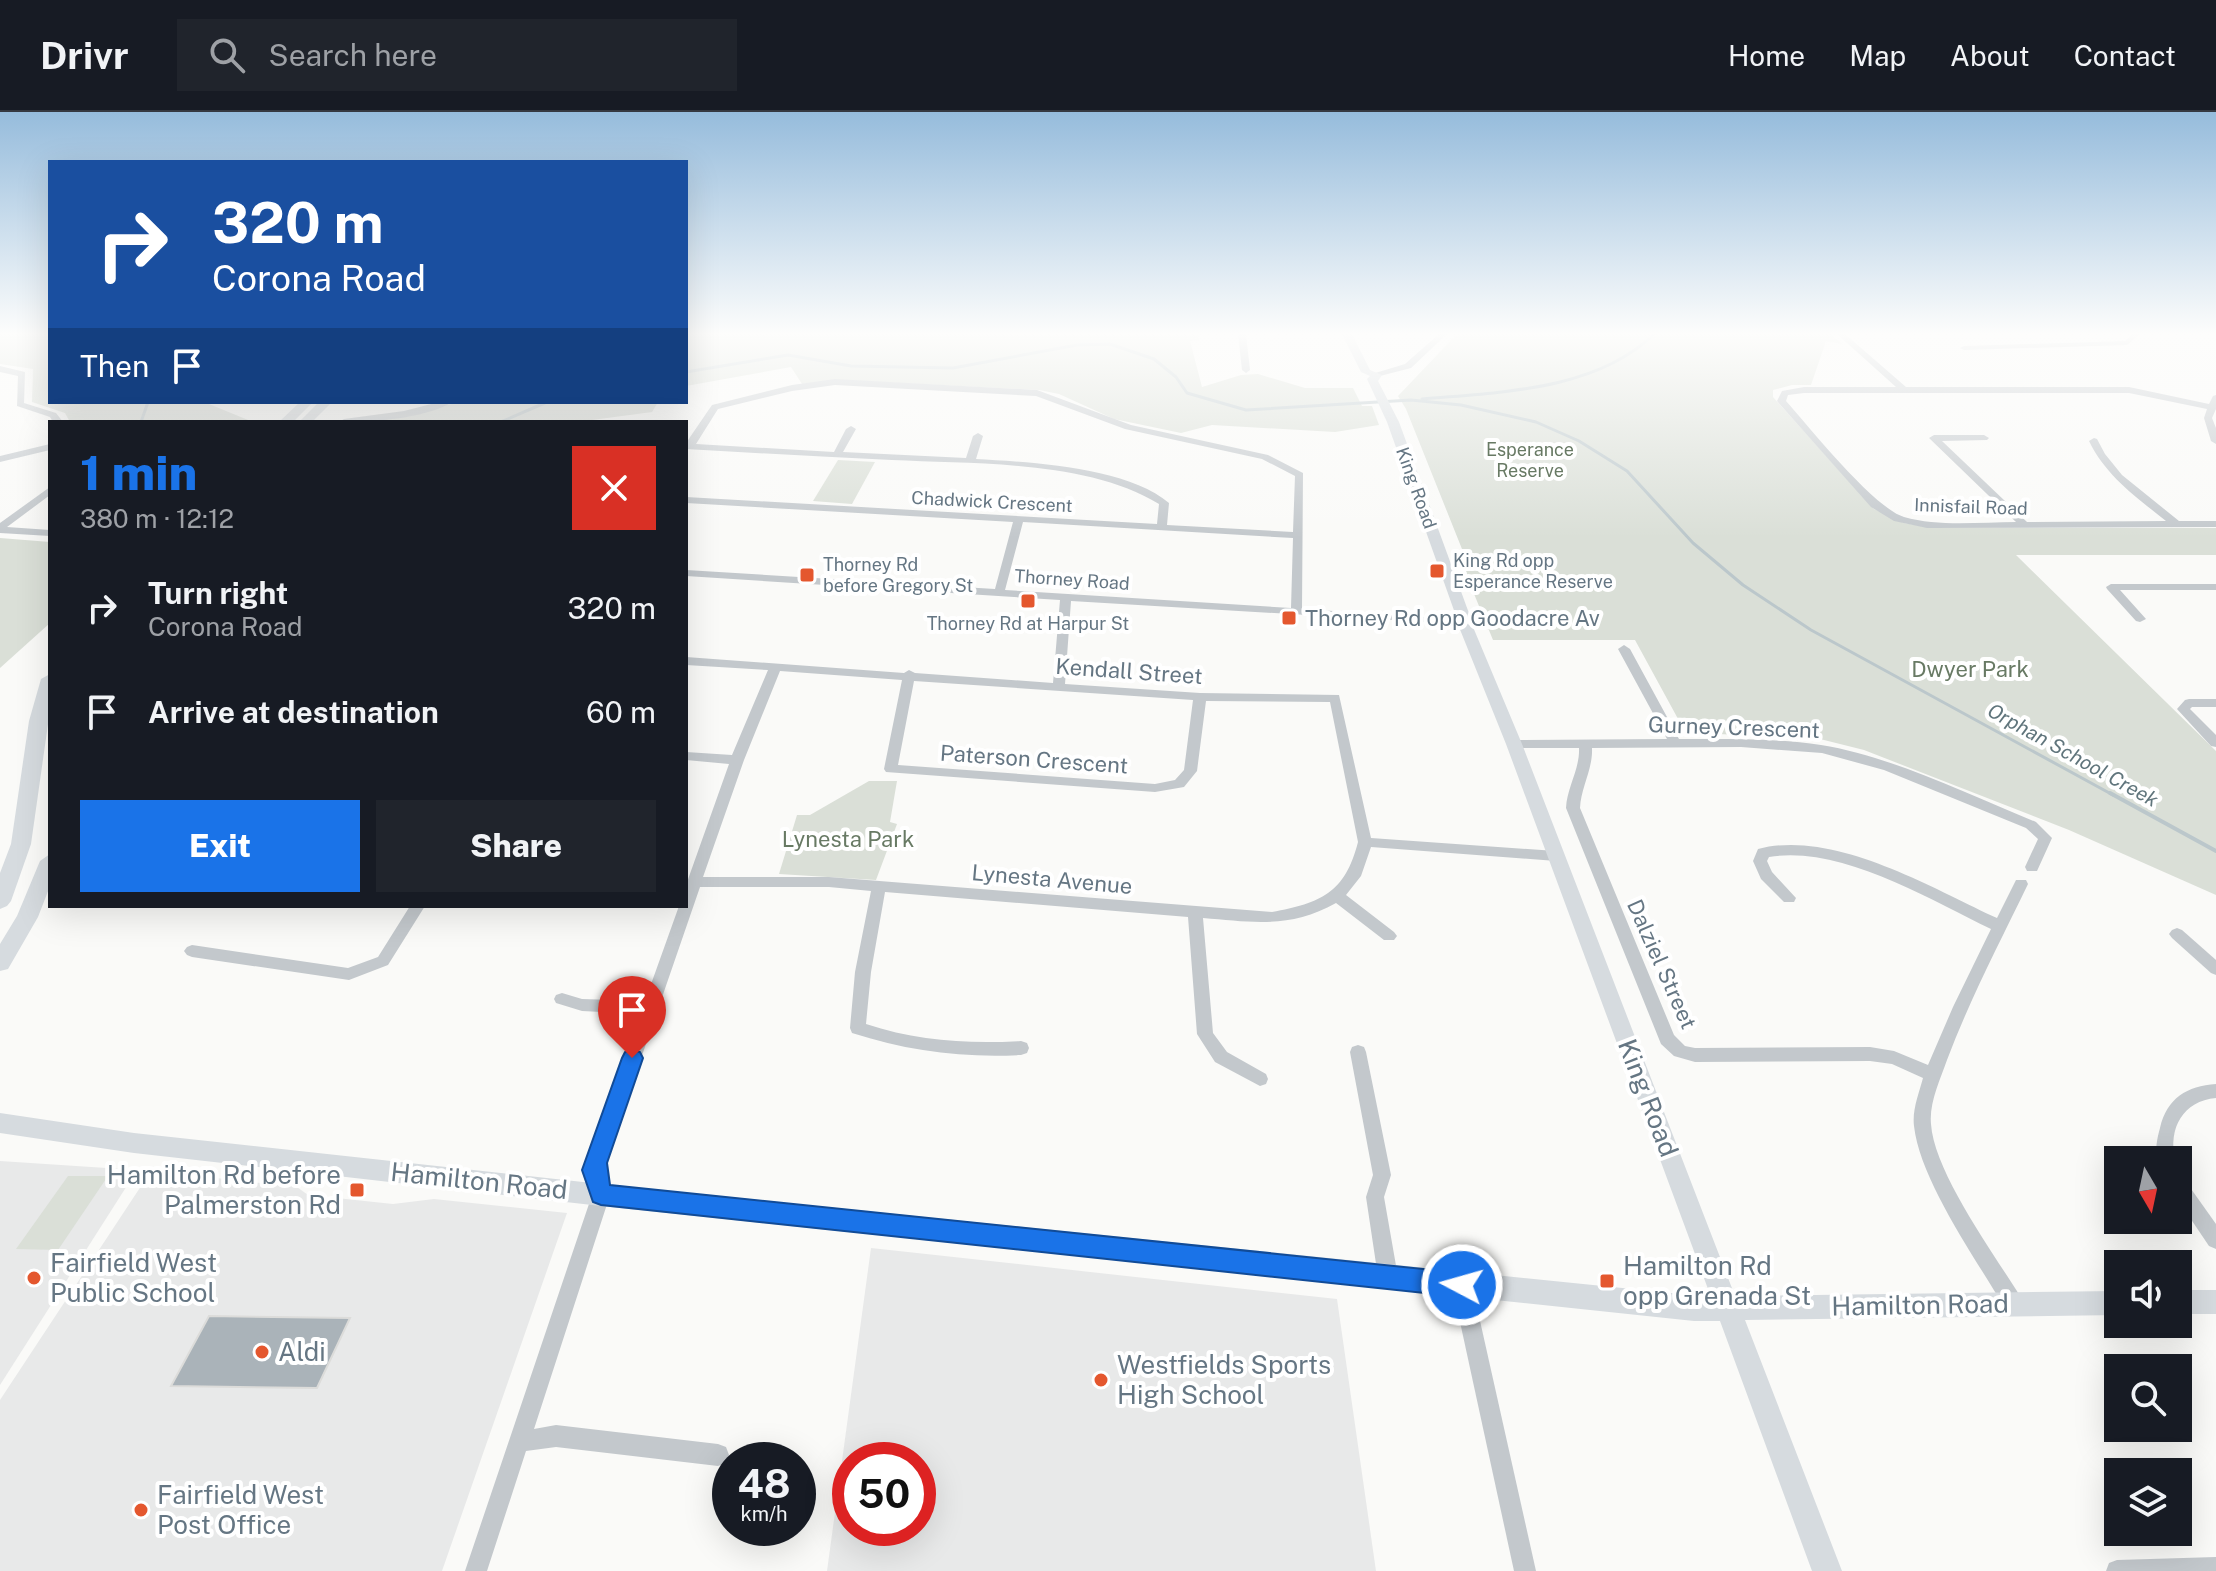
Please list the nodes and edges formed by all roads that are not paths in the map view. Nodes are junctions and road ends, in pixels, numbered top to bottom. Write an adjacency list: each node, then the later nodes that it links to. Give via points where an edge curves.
1 (20, 402): 10 (street)
2 (731, 402): 19 (street, via 714,406)
3 (1061, 402): 33 (street, via 1128,427 1284,464 1300,475)
4 (1385, 402): 40 (main road, King Road)
5 (1782, 402): 29 (street, Innisfail Road, via 1884,512 1927,525)
6 (2213, 402): 18 (street, via 2208,418)
7 (305, 404): 11 (highway)
8 (324, 404): 12 (highway)
9 (442, 404): 13 (street)
10 (57, 420)
11 (287, 420)
12 (307, 420)
13 (359, 420)
14 (851, 429): 21 (street)
15 (978, 436): 23 (street)
16 (1984, 438): 29 (street, via 1934,438)
17 (2094, 441): 27 (street, via 2124,481)
18 (2216, 441)
19 (688, 446): 21 (street)
20 (48, 447): 22 (street)
21 (837, 455): 23 (street)
22 (0, 459)
23 (970, 462): 30 (street, via 1052,468 1125,483 1164,503)
24 (48, 492): 31 (street)
25 (688, 500): 26 (street, Chadwick Crescent)
26 (1019, 520): 30 (street, Chadwick Crescent); 36 (street)
27 (2176, 524): 28 (street, Innisfail Road); 29 (street, Innisfail Road)
28 (2216, 524)
29 (2025, 525)
30 (1162, 527): 33 (street, Chadwick Crescent)
31 (0, 529): 32 (street)
32 (48, 533)
33 (1296, 535): 38 (street)
34 (688, 573): 36 (street, Thorney Road)
35 (2216, 587): 39 (street, via 2111,587)
36 (999, 593): 37 (street, Thorney Road)
37 (1066, 597): 38 (street, Thorney Road); 45 (street)
38 (1296, 612): 40 (street, Thorney Road)
39 (2140, 619)
40 (1461, 622): 51 (main road, King Road)
41 (1624, 649): 49 (street)
42 (688, 661): 43 (street, Kendall Street)
43 (775, 668): 44 (street, Kendall Street); 54 (street)
44 (909, 674): 45 (street, Kendall Street); 47 (street, Paterson Crescent, via 891,769 1155,788 1179,784 1190,771)
45 (1059, 685): 47 (street, Kendall Street)
46 (48, 686): 66 (highway, via 21,844)
47 (1200, 697): 55 (street, Kendall Street, via 1335,698)
48 (2216, 703): 50 (street, via 2184,706)
49 (1675, 743): 52 (street, Gurney Crescent); 60 (street, Gurney Crescent, via 1783,744 1835,751 1889,767 2039,830 2045,838)
50 (2216, 743)
51 (1514, 744): 52 (street, Gurney Crescent); 56 (main road, King Road)
52 (1585, 744): 81 (street, Dalziel Street, via 1588,759 1572,792 1573,808 1667,1039 1695,1055 1870,1054)
53 (688, 756): 54 (street)
54 (737, 760): 58 (street)
55 (1365, 842): 56 (street); 64 (street, via 1361,864)
56 (1556, 856): 95 (main road, King Road)
57 (688, 858): 58 (street)
58 (703, 858): 61 (street)
59 (48, 866): 75 (highway)
60 (2032, 867)
61 (695, 882): 63 (street, Lynesta Avenue); 67 (street)
62 (2021, 884): 71 (street)
63 (879, 887): 70 (street, Lynesta Avenue); 79 (street, via 858,1028 917,1047)
64 (1338, 897): 70 (street, Lynesta Avenue, via 1306,912 1272,918); 73 (street)
65 (1789, 898): 71 (street, via 1766,875 1760,861 1763,853 1795,849 1849,859)
66 (0, 901)
67 (688, 902)
68 (417, 908): 74 (street, via 383,961 349,974)
69 (686, 908): 78 (street)
70 (1195, 913): 82 (street, via 1205,1034 1221,1057)
71 (2001, 927): 81 (street)
72 (2177, 934): 76 (street)
73 (1389, 936)
74 (192, 951)
75 (0, 963)
76 (2216, 969)
77 (562, 999): 78 (street)
78 (650, 1008): 86 (street, via 594,1170)
79 (1021, 1048)
80 (1358, 1052): 89 (street, via 1382,1175 1375,1197)
81 (1932, 1074): 93 (street, via 1921,1121 1930,1159)
82 (1260, 1079)
83 (2216, 1091): 85 (street, via 2182,1099 2170,1115)
84 (0, 1123): 86 (main road, Hamilton Road)
85 (2165, 1146)
86 (601, 1195): 89 (main road, Hamilton Road); 96 (street)
87 (2192, 1205): 88 (street)
88 (2216, 1240)
89 (1388, 1277): 90 (main road, Hamilton Road)
90 (1462, 1285): 95 (main road, Hamilton Road, via 1694,1309); 100 (street)
91 (2192, 1302): 92 (main road)
92 (2216, 1302)
93 (2013, 1303): 94 (main road, Hamilton Road); 95 (main road, Hamilton Road)
94 (2104, 1303)
95 (1727, 1307): 101 (main road, King Road)
96 (519, 1442): 97 (street, via 556,1436); 99 (street)
97 (712, 1454)
98 (2216, 1568): 102 (street)
99 (476, 1571)
100 (1525, 1571)
101 (1827, 1571)
102 (2117, 1571)

